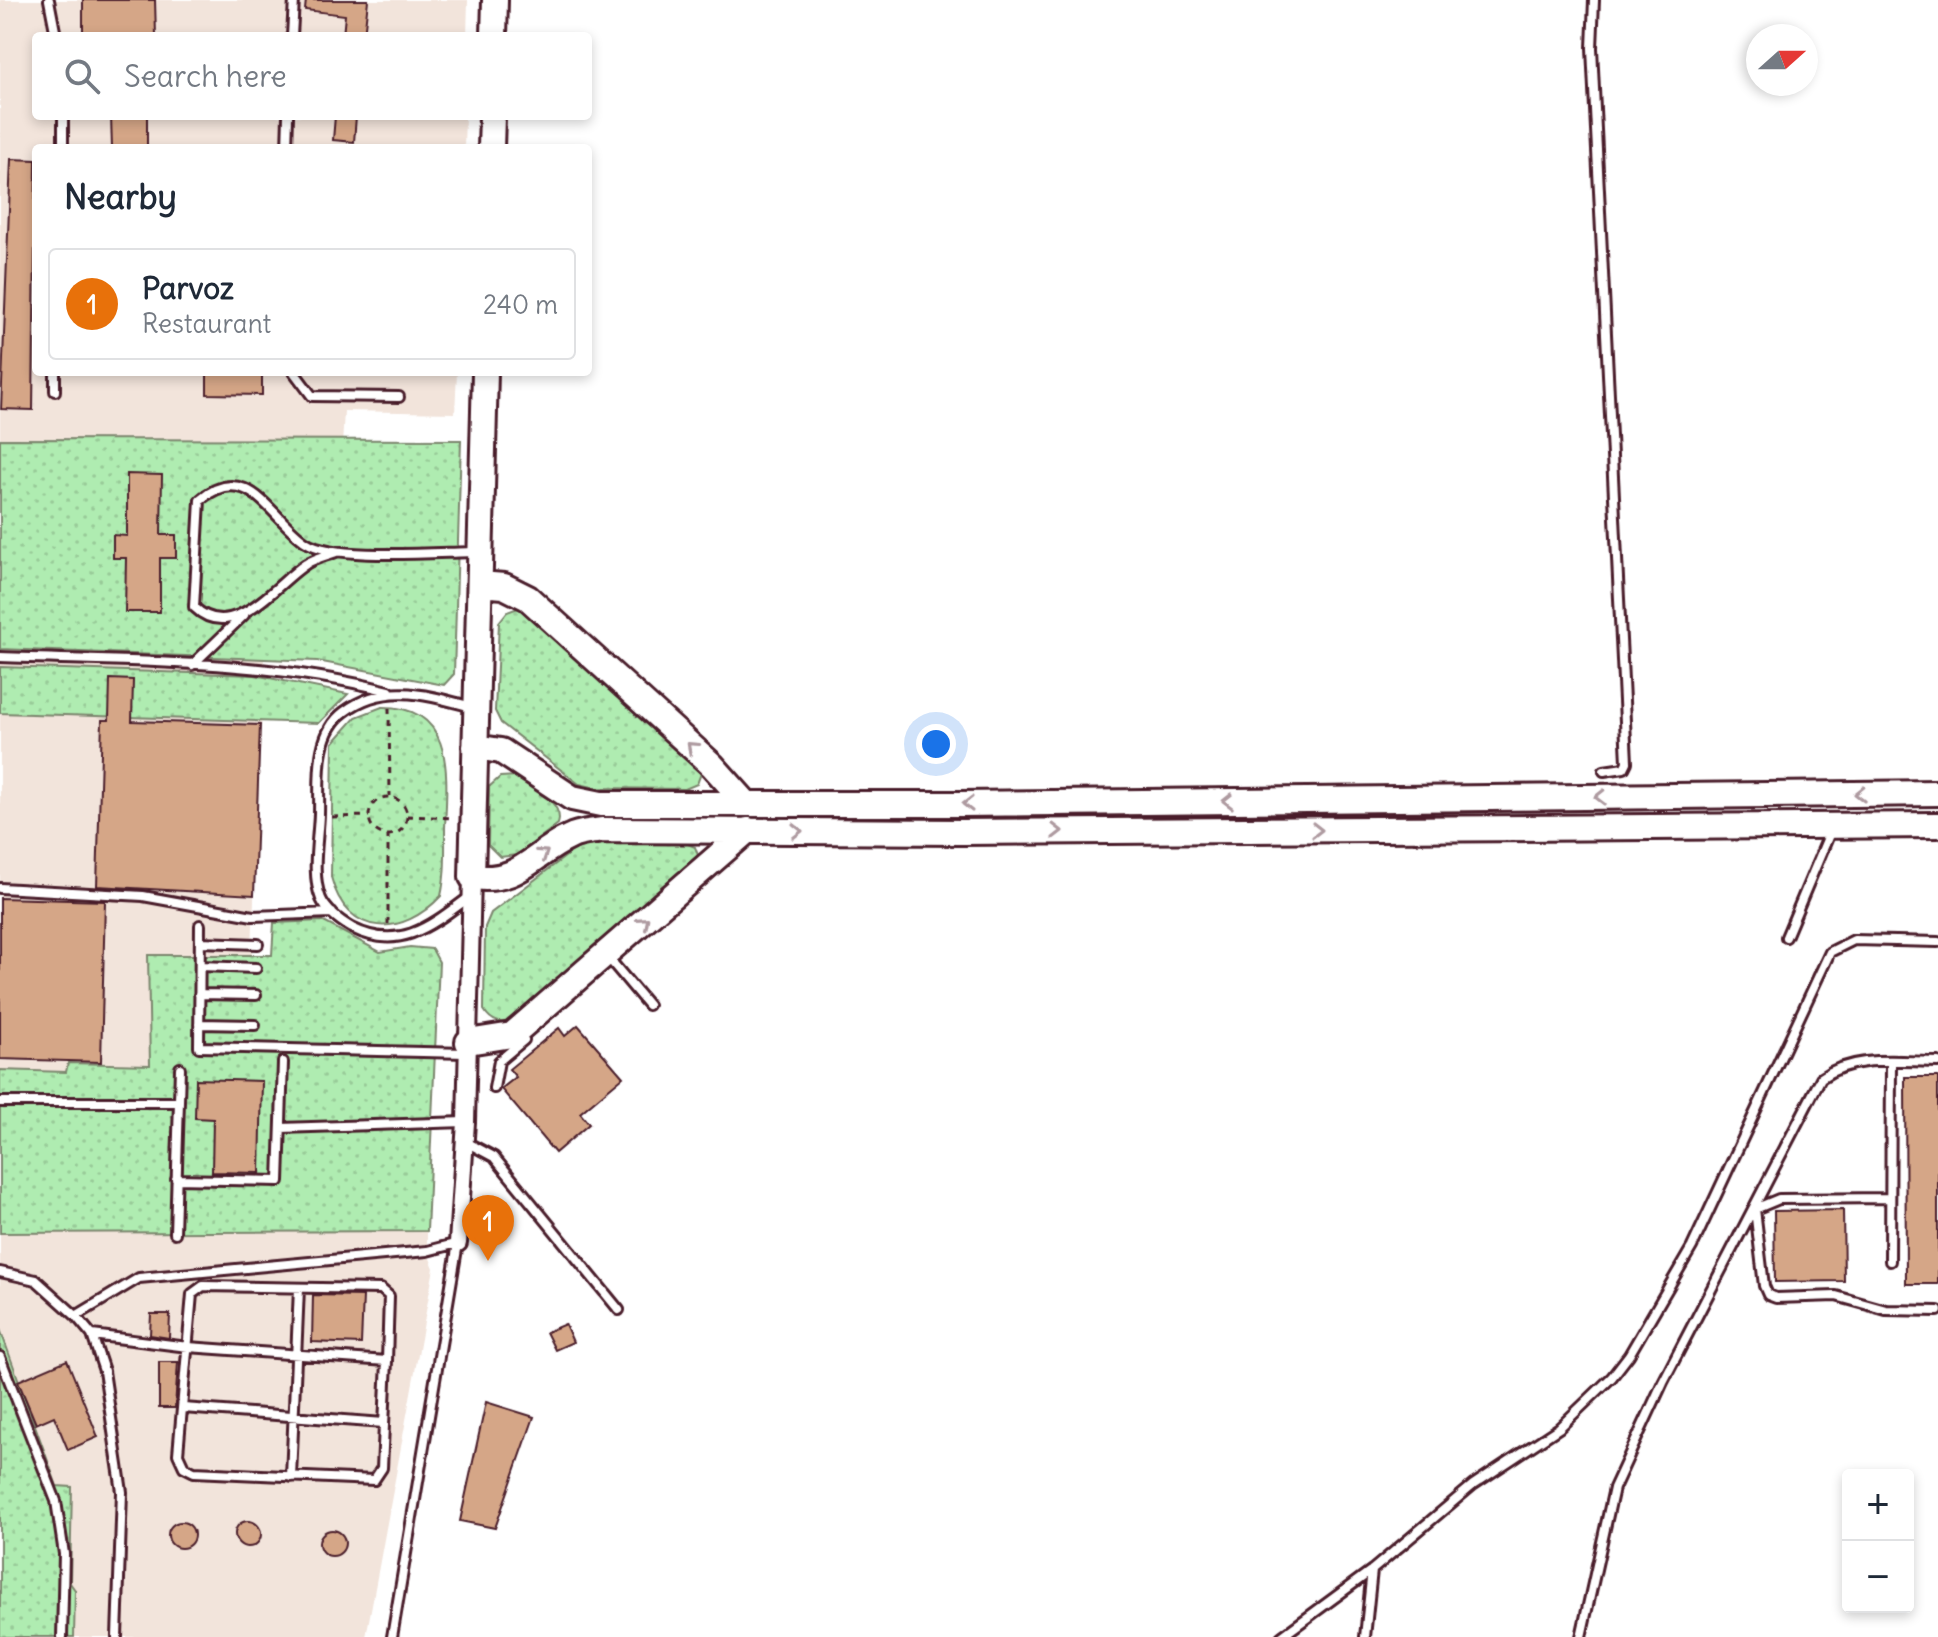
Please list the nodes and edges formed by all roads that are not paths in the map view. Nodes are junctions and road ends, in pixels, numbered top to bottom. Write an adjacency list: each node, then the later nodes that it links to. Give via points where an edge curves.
1 (49, 0): 5 (lane)
2 (294, 0): 6 (lane)
3 (495, 0): 7 (street)
4 (1594, 0): 28 (lane, via 1592,48 1627,762 1624,768)
5 (55, 32)
6 (292, 32)
7 (494, 32)
8 (63, 120): 11 (lane)
9 (288, 120): 12 (lane)
10 (492, 120): 13 (street)
11 (63, 144)
12 (287, 144)
13 (491, 144)
14 (55, 376): 17 (lane)
15 (297, 376): 18 (lane, via 312,396)
16 (485, 376): 20 (street)
17 (55, 391)
18 (399, 397)
19 (336, 552): 20 (lane); 22 (lane, via 307,563); 22 (lane, via 307,543 259,497 237,486 215,487 200,500 194,607 202,615 222,619)
20 (480, 552): 21 (street)
21 (480, 584): 26 (street); 30 (street, one-way to 21, via 712,765 528,598 504,586)
22 (245, 614): 24 (lane)
23 (0, 657): 24 (lane)
24 (192, 665): 25 (lane, via 263,667)
25 (389, 691): 26 (lane); 36 (lane, via 343,712 329,727 321,753 316,874 322,900)
26 (477, 708): 27 (street)
27 (475, 747): 30 (street, via 501,751 572,798 601,804); 34 (street)
28 (1604, 771)
29 (1938, 793): 30 (street, one-way to 30)
30 (746, 803)
31 (1938, 825): 32 (street)
32 (1833, 826): 33 (street, one-way to 32); 38 (lane)
33 (748, 830): 34 (street, one-way to 33, via 515,874 571,836 602,830); 42 (street, one-way to 33)
34 (472, 886): 36 (lane, via 414,933 388,940 368,936); 51 (street)
35 (0, 888): 36 (lane, via 143,896 253,916)
36 (332, 913)
37 (200, 925): 39 (lane)
38 (1786, 937)
39 (200, 942): 41 (lane); 43 (lane)
40 (1938, 942): 82 (lane, via 1854,940 1830,952 1692,1247 1629,1355 1559,1428 1473,1485)
41 (258, 944)
42 (606, 954): 47 (lane); 51 (street, via 512,1035)
43 (200, 966): 44 (lane); 45 (lane)
44 (256, 968)
45 (199, 994): 46 (lane); 48 (lane)
46 (256, 995)
47 (648, 1005)
48 (199, 1024): 49 (lane); 51 (lane, via 199,1047)
49 (255, 1025)
50 (533, 1031): 56 (lane, via 499,1061)
51 (468, 1047): 59 (street)
52 (283, 1062): 60 (lane)
53 (1891, 1062): 54 (lane); 63 (lane); 64 (lane, via 1853,1062 1821,1078)
54 (1938, 1062)
55 (180, 1068): 58 (lane)
56 (494, 1088)
57 (0, 1102): 58 (lane)
58 (179, 1102): 62 (lane)
59 (466, 1122): 60 (lane); 61 (street)
60 (281, 1128): 62 (lane, via 279,1181)
61 (465, 1141): 66 (street); 70 (lane, via 494,1157)
62 (176, 1179): 65 (lane)
63 (1890, 1198): 64 (lane, via 1779,1199); 67 (lane)
64 (1755, 1209): 71 (lane, via 1768,1295 1836,1296 1886,1310); 88 (lane, via 1663,1382 1614,1488)
65 (175, 1233)
66 (458, 1243): 72 (lane, via 427,1251 139,1278); 85 (lane)
67 (1890, 1261)
68 (0, 1272): 72 (lane, via 36,1280)
69 (299, 1288): 74 (lane, via 203,1286 192,1294); 75 (lane); 77 (lane, via 381,1289 389,1296)
70 (619, 1310)
71 (1938, 1311)
72 (76, 1316): 73 (lane)
73 (92, 1335): 74 (lane); 84 (lane, via 104,1371 122,1492)
74 (188, 1347): 75 (lane); 78 (lane)
75 (295, 1355): 77 (lane); 79 (lane)
76 (0, 1357): 83 (lane, via 56,1501 64,1554)
77 (387, 1361): 80 (lane)
78 (183, 1408): 79 (lane); 81 (lane, via 178,1454 184,1467 194,1472)
79 (292, 1417): 80 (lane); 81 (lane)
80 (384, 1423): 81 (lane, via 382,1468 374,1480)
81 (291, 1477)
82 (1372, 1570): 86 (lane); 87 (lane)
83 (62, 1637)
84 (117, 1637)
85 (392, 1637)
86 (1281, 1637)
87 (1365, 1637)
88 (1581, 1637)

